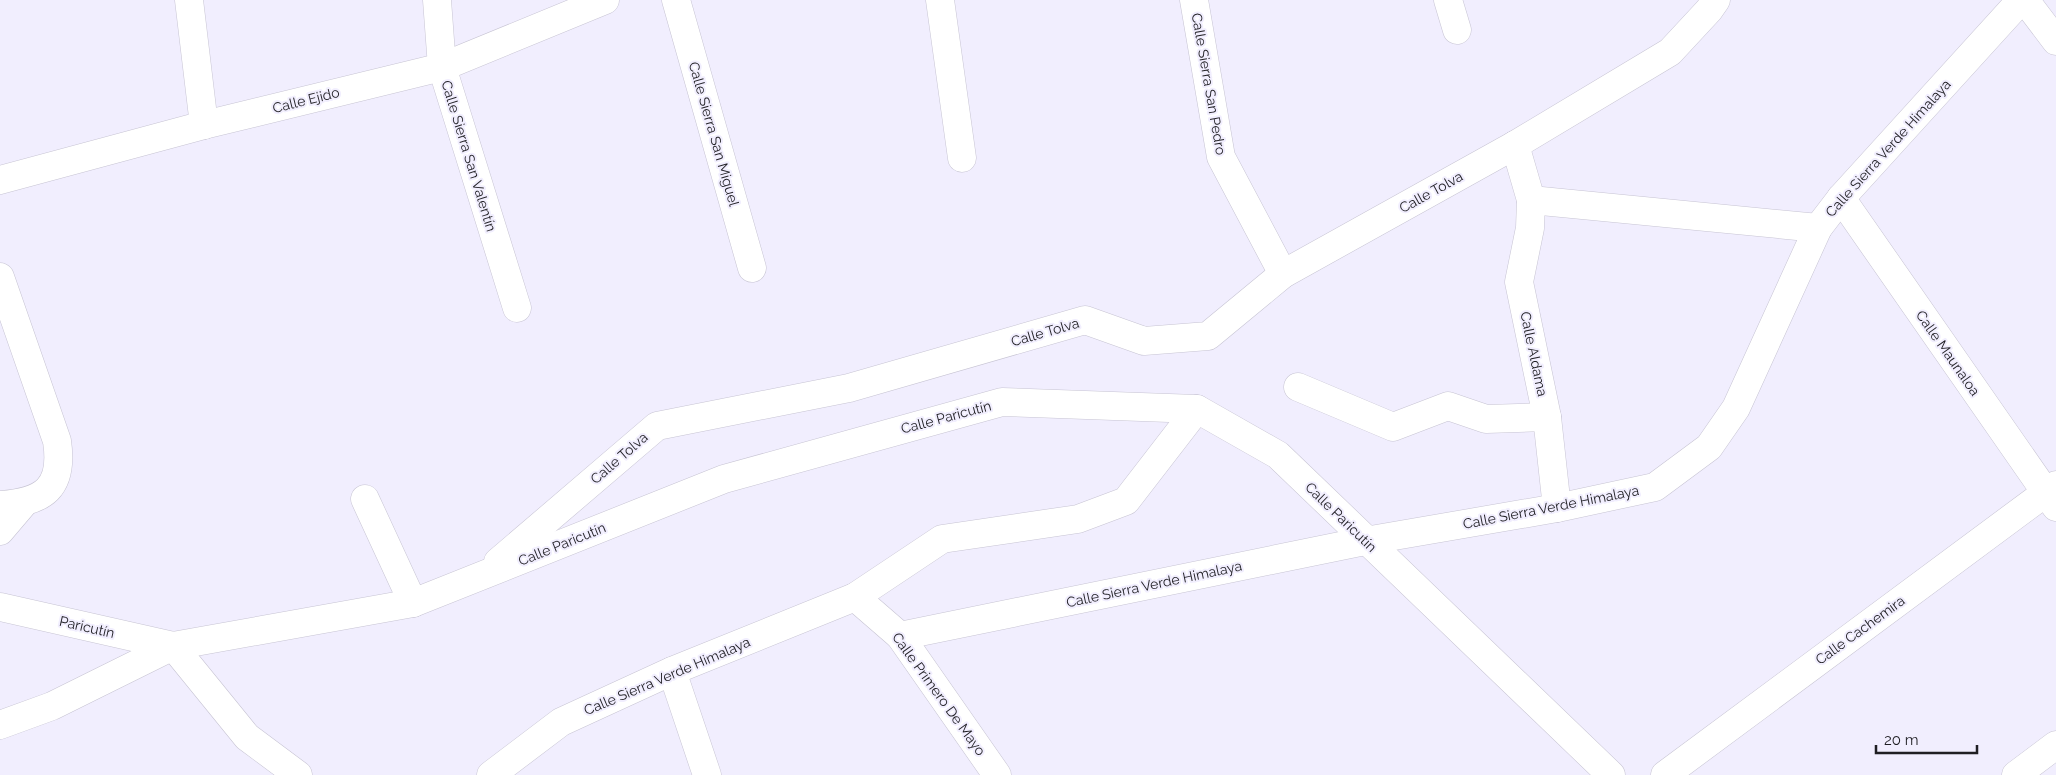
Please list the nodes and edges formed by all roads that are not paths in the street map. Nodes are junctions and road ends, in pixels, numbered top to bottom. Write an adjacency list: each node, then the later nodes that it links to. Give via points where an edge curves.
1 (189, 0): 14 (street)
2 (437, 0): 13 (street, Calle Sierra San Valentín)
3 (605, 0): 13 (street, Calle Ejido)
4 (676, 0): 21 (street, Calle Sierra San Miguel)
5 (940, 0): 16 (street)
6 (1194, 0): 22 (street, Calle Sierra San Pedro, via 1220,157)
7 (1448, 0): 11 (street)
8 (2021, 0): 18 (street, Calle Sierra Verde Himalaya)
9 (2025, 0): 12 (street)
10 (1710, 4): 15 (street, Calle Tolva, via 1670,52)
11 (1457, 30)
12 (2056, 41)
13 (442, 67): 14 (street, Calle Ejido); 24 (street, Calle Sierra San Valentín)
14 (204, 125): 17 (street, Calle Ejido)
15 (1515, 145): 19 (street, Calle Aldama); 22 (street, Calle Tolva)
16 (962, 158)
17 (0, 180)
18 (1841, 198): 20 (street, Calle Sierra Verde Himalaya); 28 (street, Calle Maunaloa)
19 (1531, 200): 20 (street); 27 (street, Calle Aldama, via 1530,228 1518,282)
20 (1818, 228): 31 (street, Calle Sierra Verde Himalaya, via 1736,408 1709,447 1655,487)
21 (752, 268)
22 (1283, 274): 34 (street, Calle Tolva, via 1208,336 1144,341 1085,320 849,388 657,426)
23 (0, 277): 30 (street, via 57,441 59,455 57,472 49,488 39,498)
24 (516, 308)
25 (1298, 386): 27 (street, via 1393,427 1448,406 1486,419)
26 (1198, 409): 33 (street, Calle Paricutín, via 1278,454); 34 (street, Calle Paricutín, via 1002,402 724,479); 35 (street, Calle Sierra Verde Himalaya, via 1126,501 1078,519 942,539)
27 (1547, 416): 31 (street, Calle Aldama)
28 (2052, 495): 48 (street, Calle Cachemira)
29 (365, 499): 36 (street)
30 (12, 505): 32 (street)
31 (1557, 508): 33 (street, Calle Sierra Verde Himalaya)
32 (0, 531)
33 (1366, 541): 38 (street, Calle Sierra Verde Himalaya); 47 (street, Calle Paricutín)
34 (482, 576): 36 (street, Calle Paricutín)
35 (855, 597): 38 (street, Calle Primero De Mayo); 40 (street, Calle Sierra Verde Himalaya)
36 (413, 603): 39 (street, Calle Paricutín)
37 (0, 607): 39 (street, Paricutín)
38 (900, 636): 46 (street, Calle Primero De Mayo)
39 (174, 646): 41 (street, via 52,706); 43 (street, via 247,737)
40 (672, 671): 44 (street, Calle Sierra Verde Himalaya, via 561,722); 45 (street)
41 (0, 725)
42 (2056, 745): 49 (street)
43 (298, 775)
44 (491, 775)
45 (707, 775)
46 (997, 775)
47 (1611, 775)
48 (1665, 775)
49 (2016, 775)

